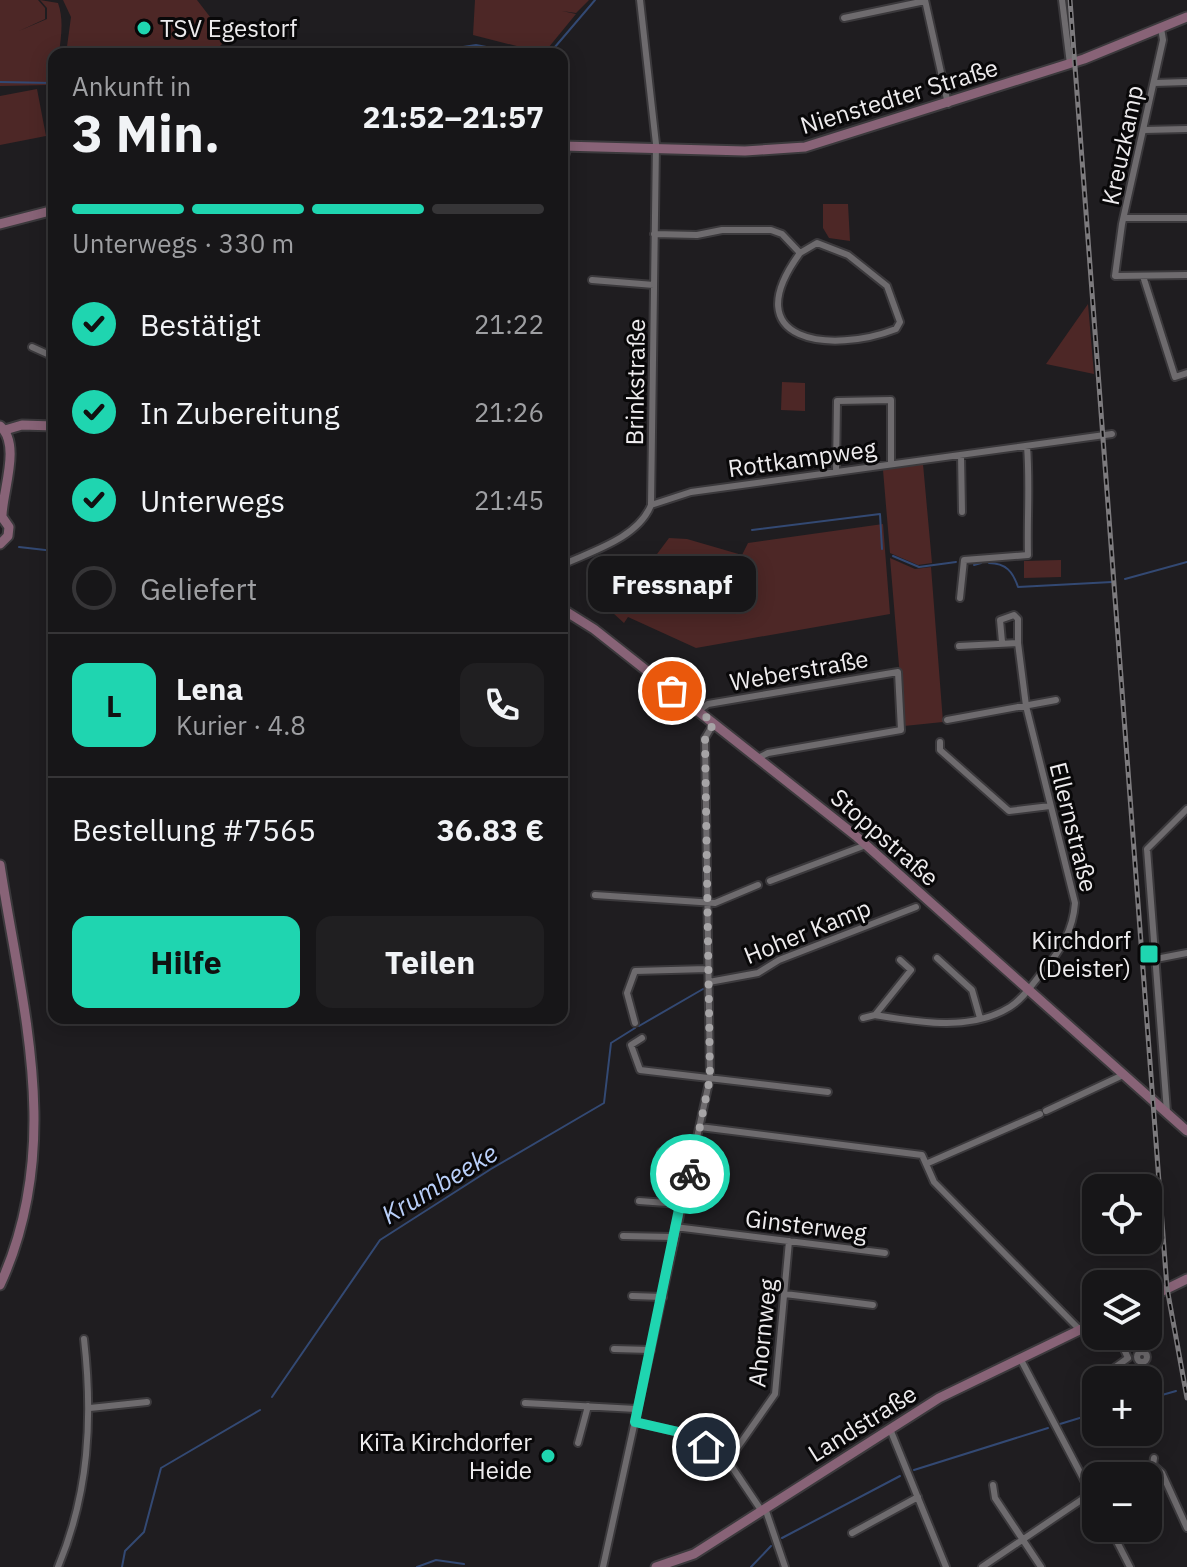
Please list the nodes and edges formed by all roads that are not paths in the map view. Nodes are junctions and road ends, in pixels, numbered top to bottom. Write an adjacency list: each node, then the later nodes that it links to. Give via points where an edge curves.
1 (640, 0): 14 (street, Brinkstraße)
2 (925, 0): 5 (street); 10 (street)
3 (1062, 0): 7 (street)
4 (1187, 17): 6 (main road, Nienstedter Straße)
5 (844, 18)
6 (1161, 28): 7 (main road, Nienstedter Straße); 9 (street, Kreuzkamp)
7 (1070, 64): 10 (main road, Nienstedter Straße)
8 (1187, 82): 9 (street)
9 (1154, 83): 12 (street, Kreuzkamp)
10 (948, 104): 14 (main road, Nienstedter Straße, via 805,147)
11 (1187, 129): 12 (street)
12 (1144, 130): 16 (street, Kreuzkamp)
13 (568, 146): 14 (main road, Nienstedter Straße)
14 (656, 148): 19 (street, Brinkstraße)
15 (48, 212): 18 (main road)
16 (1124, 218): 17 (street); 22 (street, Kreuzkamp, via 1115,276)
17 (1187, 218)
18 (0, 224)
19 (654, 234): 20 (street, via 771,230); 24 (street, Brinkstraße)
20 (800, 253): 20 (street, via 826,244 879,278 900,322 896,329 877,337 846,339 795,334 779,315 778,286)
21 (1187, 275): 22 (street)
22 (1143, 276): 27 (street, via 1175,377)
23 (592, 280): 24 (street)
24 (654, 285): 36 (street, Brinkstraße)
25 (32, 347): 26 (street)
26 (48, 354)
27 (1187, 373)
28 (48, 426): 29 (main road)
29 (2, 428): 35 (main road, via 11,449)
30 (1112, 434): 31 (street, Rottkampweg)
31 (1027, 446): 32 (street, Rottkampweg); 41 (street, via 1028,555 964,560)
32 (961, 455): 33 (street, Rottkampweg); 37 (street)
33 (891, 464): 34 (street, Rottkampweg); 34 (street, via 891,400 837,401)
34 (836, 472): 36 (street, Rottkampweg, via 691,492)
35 (2, 491): 38 (main road)
36 (651, 505): 40 (street, via 630,531)
37 (962, 512)
38 (1, 514): 39 (main road, via 9,532)
39 (0, 544)
40 (568, 562)
41 (960, 598)
42 (568, 613): 48 (main road, Stoppstraße)
43 (1002, 642): 44 (street); 44 (street, Ellernstraße, via 1000,620 1014,615); 45 (street)
44 (1018, 643): 47 (street, Ellernstraße)
45 (959, 646)
46 (1056, 700): 47 (street)
47 (1026, 706): 49 (street); 53 (street, Ellernstraße)
48 (698, 711): 50 (main road, Stoppstraße); 52 (street, Weberstraße, via 708,704 898,672 901,730)
49 (947, 720)
50 (714, 723): 52 (main road, Stoppstraße); 60 (street, via 705,738)
51 (940, 742): 53 (street, via 940,750 1009,811)
52 (758, 758): 55 (main road, Stoppstraße)
53 (1050, 806): 70 (street, Ellernstraße, via 1074,917 1063,945)
54 (1187, 809): 64 (street, via 1147,849)
55 (866, 845): 57 (street); 70 (main road, Stoppstraße)
56 (0, 865): 93 (main road, via 36,1121 27,1207)
57 (770, 881)
58 (758, 885): 60 (street)
59 (595, 895): 60 (street)
60 (707, 903): 67 (street)
61 (916, 907): 69 (street, Hoher Kamp, via 758,973)
62 (1187, 953): 64 (street)
63 (937, 958): 73 (street, via 972,990)
64 (1156, 959): 79 (street)
65 (644, 960): 68 (street)
66 (900, 960): 71 (street, via 911,970)
67 (707, 969): 68 (street); 69 (street)
68 (645, 970): 74 (street, via 635,971 627,993)
69 (709, 982): 77 (street)
70 (1028, 991): 73 (street, Ellernstraße, via 1009,1007); 76 (main road, Stoppstraße)
71 (875, 1015): 72 (street); 73 (street, Ellernstraße, via 937,1023)
72 (863, 1018)
73 (980, 1018)
74 (635, 1023)
75 (642, 1038): 77 (street, via 631,1045 640,1070)
76 (1123, 1075): 79 (main road, Stoppstraße); 84 (street)
77 (710, 1078): 78 (street); 80 (street)
78 (828, 1092)
79 (1168, 1114): 81 (main road, Stoppstraße)
80 (700, 1127): 83 (street); 84 (street, via 922,1155)
81 (1187, 1131)
82 (661, 1152): 83 (street)
83 (694, 1155): 86 (street)
84 (928, 1163): 99 (street, via 934,1182)
85 (639, 1201): 86 (street)
86 (681, 1204): 87 (street)
87 (675, 1227): 89 (street); 90 (street, Ginsterweg)
88 (623, 1236): 89 (street)
89 (673, 1237): 97 (street)
90 (789, 1241): 91 (street, Ginsterweg); 95 (street, Ahornweg)
91 (885, 1253)
92 (1187, 1279): 94 (main road)
93 (0, 1285)
94 (1162, 1291)
95 (785, 1294): 98 (street); 116 (street, Ahornweg, via 775,1394)
96 (632, 1296): 97 (street)
97 (663, 1297): 102 (street)
98 (873, 1305)
99 (1080, 1330): 105 (main road, Landstraße)
100 (84, 1339): 111 (street)
101 (614, 1349): 102 (street)
102 (651, 1350): 112 (street)
103 (1124, 1350): 106 (street)
104 (1137, 1357): 106 (street)
105 (1020, 1358): 114 (main road, Landstraße); 117 (street)
106 (1128, 1358): 107 (street)
107 (1117, 1366)
108 (147, 1402): 111 (street)
109 (525, 1403): 110 (street)
110 (588, 1406): 112 (street); 115 (street)
111 (90, 1408): 127 (street, via 85,1472)
112 (636, 1409): 113 (street)
113 (635, 1422): 116 (street, via 683,1433); 128 (street)
114 (890, 1429): 120 (street); 122 (main road, Landstraße)
115 (578, 1443)
116 (728, 1461): 122 (street)
117 (1082, 1471)
118 (1162, 1473): 123 (street)
119 (993, 1485): 125 (street, via 995,1498)
120 (918, 1497): 124 (street); 131 (street)
121 (1082, 1499): 125 (street)
122 (763, 1509): 129 (main road, Landstraße, via 694,1554); 130 (street)
123 (1187, 1528)
124 (852, 1533)
125 (1022, 1540): 132 (street); 133 (street)
126 (1117, 1542): 134 (street)
127 (58, 1567)
128 (603, 1567)
129 (656, 1567)
130 (785, 1567)
131 (946, 1567)
132 (982, 1567)
133 (1041, 1567)
134 (1130, 1567)

